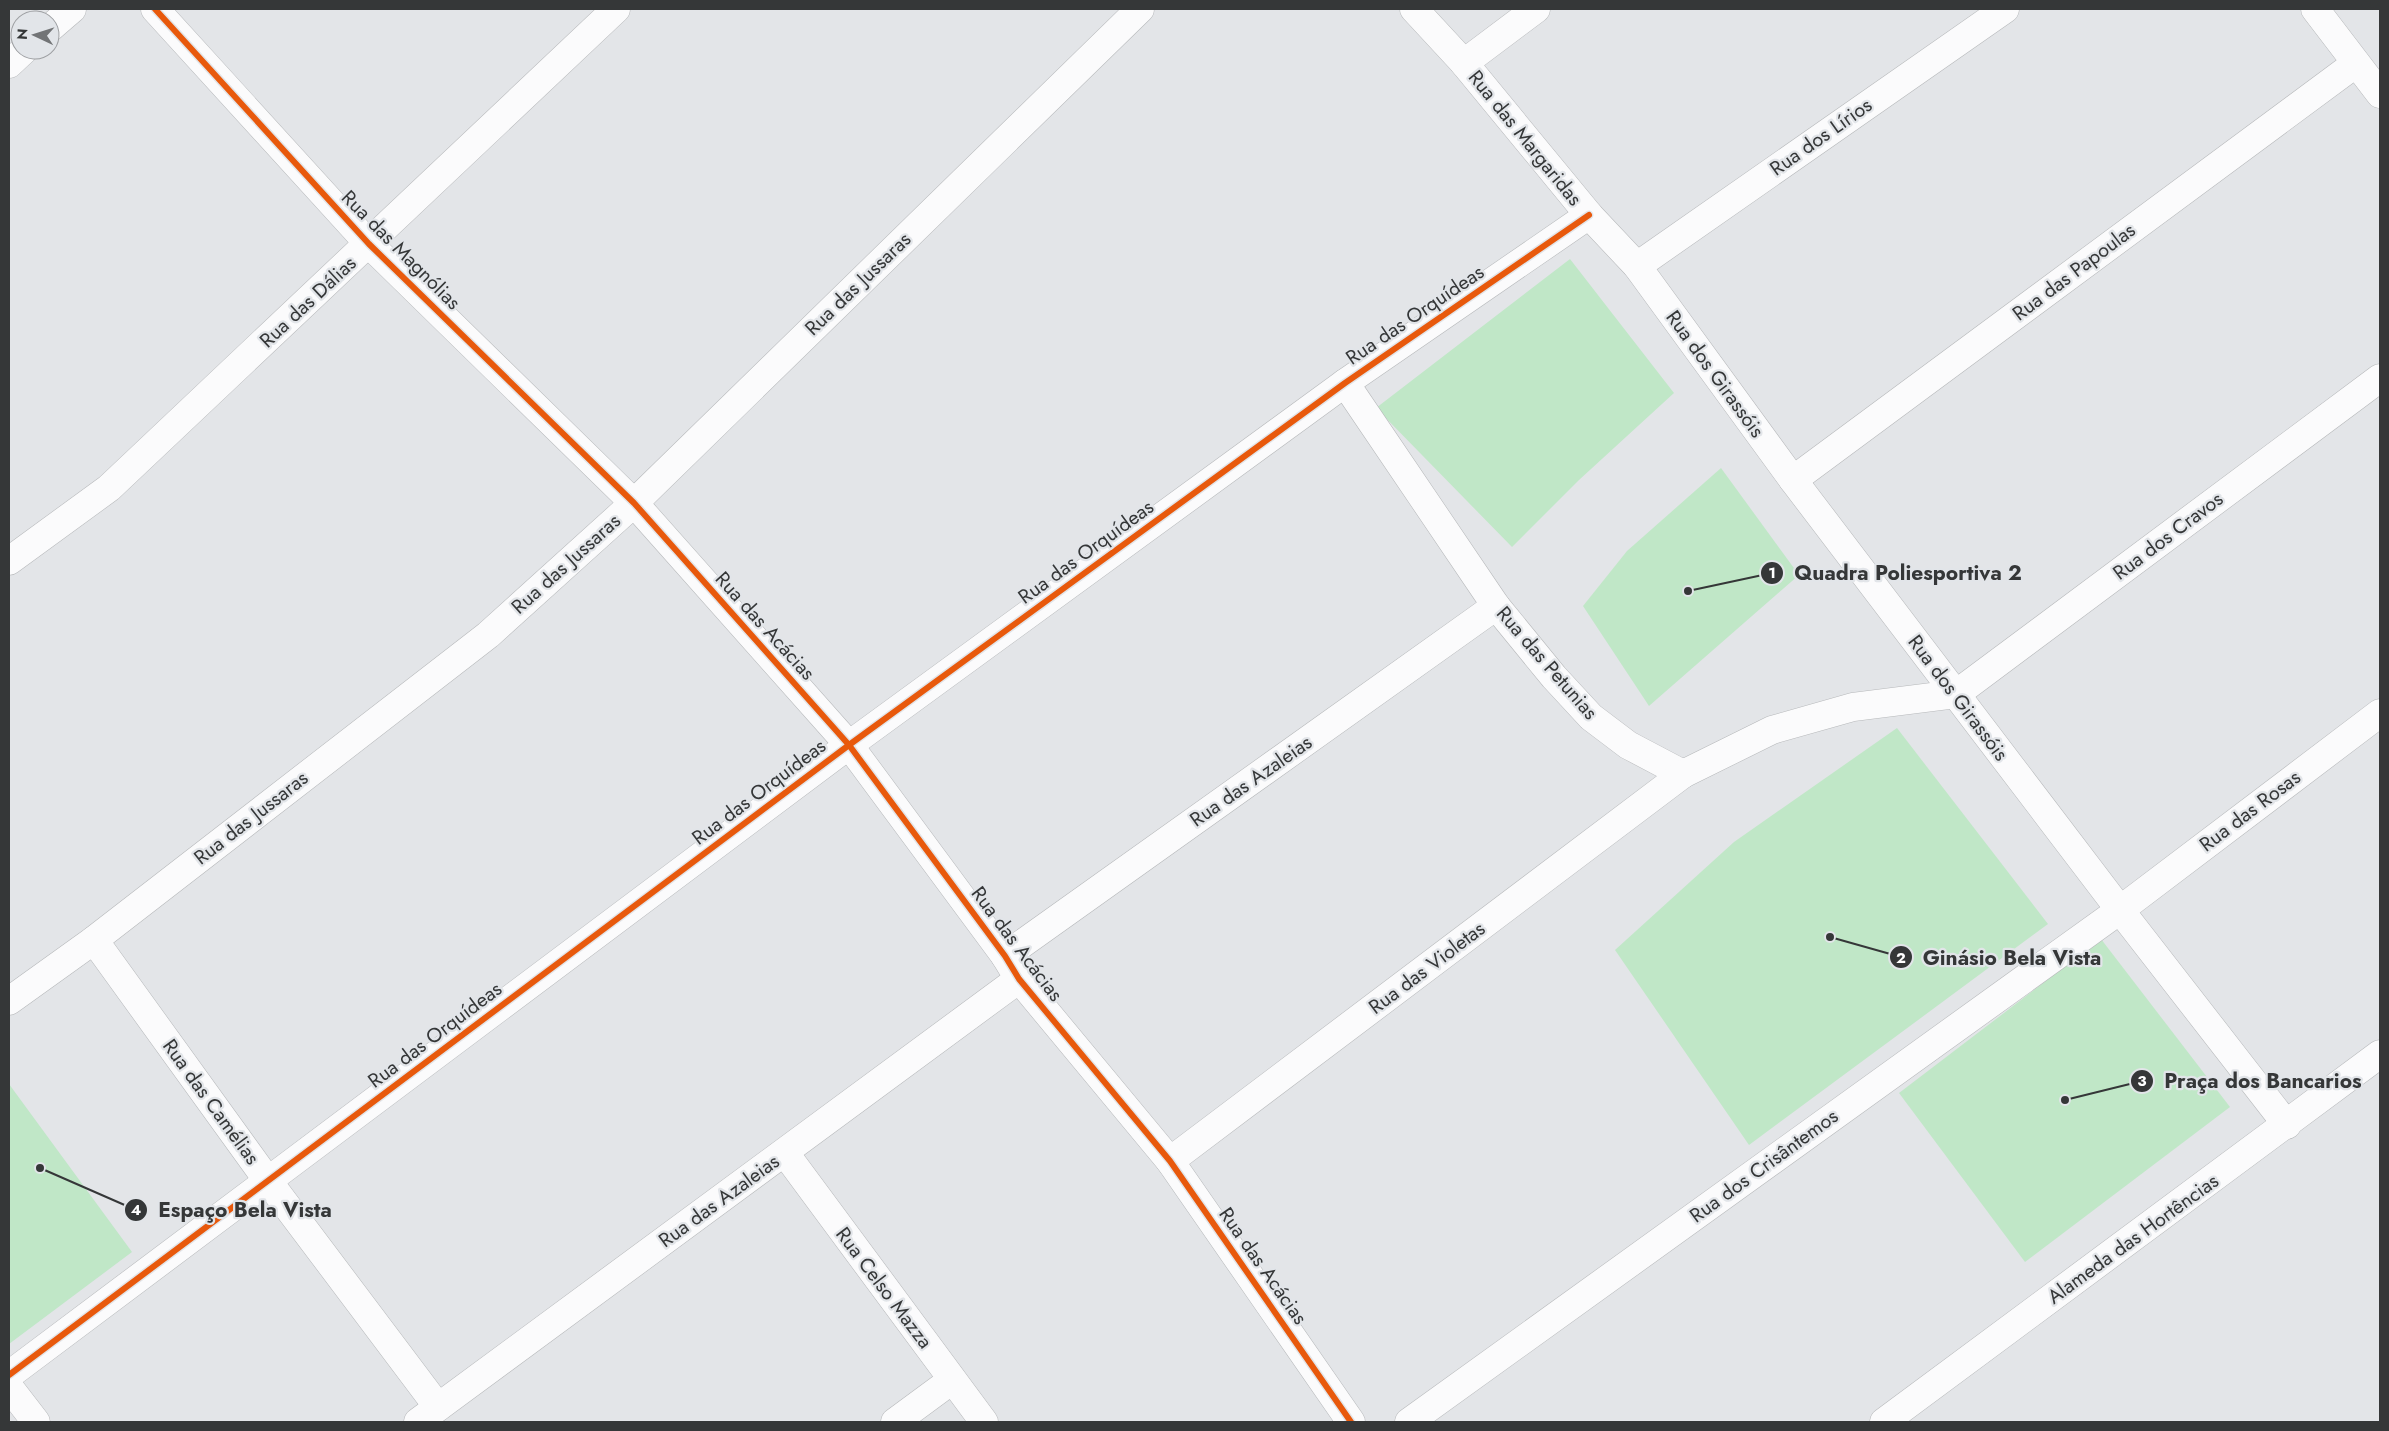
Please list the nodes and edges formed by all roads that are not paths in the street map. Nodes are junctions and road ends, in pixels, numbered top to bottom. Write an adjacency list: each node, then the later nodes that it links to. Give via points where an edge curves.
1 (72, 9): 9 (street)
2 (155, 9): 14 (street, Rua das Magnólias)
3 (616, 9): 14 (street, Rua das Dálias)
4 (1140, 9): 19 (street, Rua das Jussaras)
5 (1414, 9): 10 (street, Rua das Margaridas)
6 (1536, 9): 10 (street)
7 (2005, 9): 15 (street, Rua dos Lírios)
8 (2315, 9): 11 (street)
9 (60, 19)
10 (1464, 63): 13 (street, Rua das Margaridas)
11 (2355, 64): 12 (street); 18 (street, Rua das Papoulas)
12 (2380, 94)
13 (1589, 215): 15 (street, Rua das Margaridas); 17 (street, Rua das Orquídeas)
14 (369, 244): 19 (street, Rua das Magnólias); 20 (street, Rua das Dálias, via 109,488)
15 (1636, 266): 18 (street, Rua dos Girassóis)
16 (2380, 378): 22 (street, Rua dos Cravos)
17 (1345, 382): 21 (street, Rua das Petunias); 24 (street, Rua das Orquídeas)
18 (1793, 480): 22 (street, Rua dos Girassóis)
19 (634, 503): 24 (street, Rua das Acácias); 27 (street, Rua das Jussaras, via 488,635)
20 (9, 561)
21 (1496, 606): 25 (street, Rua das Petunias, via 1591,717 1628,745); 28 (street, Rua das Azaleias)
22 (1956, 694): 25 (street, via 1853,707 1772,730); 26 (street, Rua dos Girassóis)
23 (2380, 713): 26 (street, Rua das Rosas)
24 (849, 745): 28 (street, Rua das Acácias); 35 (street, Rua das Orquídeas)
25 (1683, 774): 34 (street, Rua das Violetas)
26 (2120, 910): 32 (street, Rua dos Girassóis); 44 (street, Rua dos Crisântemos)
27 (94, 940): 30 (street, Rua das Jussaras); 35 (street, Rua das Camélias)
28 (1005, 956): 29 (street, Rua das Acácias)
29 (1020, 979): 33 (street, Rua das Azaleias); 34 (street, Rua das Acácias)
30 (9, 1001)
31 (2380, 1054): 32 (street, Alameda das Hortências)
32 (2287, 1125): 45 (street, Alameda das Hortências)
33 (785, 1153): 37 (street, Rua Celso Mazza); 39 (street, Rua das Azaleias)
34 (1170, 1161): 43 (street, Rua das Acácias)
35 (268, 1181): 36 (street, Rua das Orquídeas); 39 (street, Rua das Camélias)
36 (9, 1375)
37 (952, 1380): 41 (street); 42 (street, Rua Celso Mazza)
38 (9, 1387): 40 (street)
39 (428, 1415)
40 (36, 1422)
41 (895, 1422)
42 (984, 1422)
43 (1352, 1422)
44 (1409, 1422)
45 (1884, 1422)

